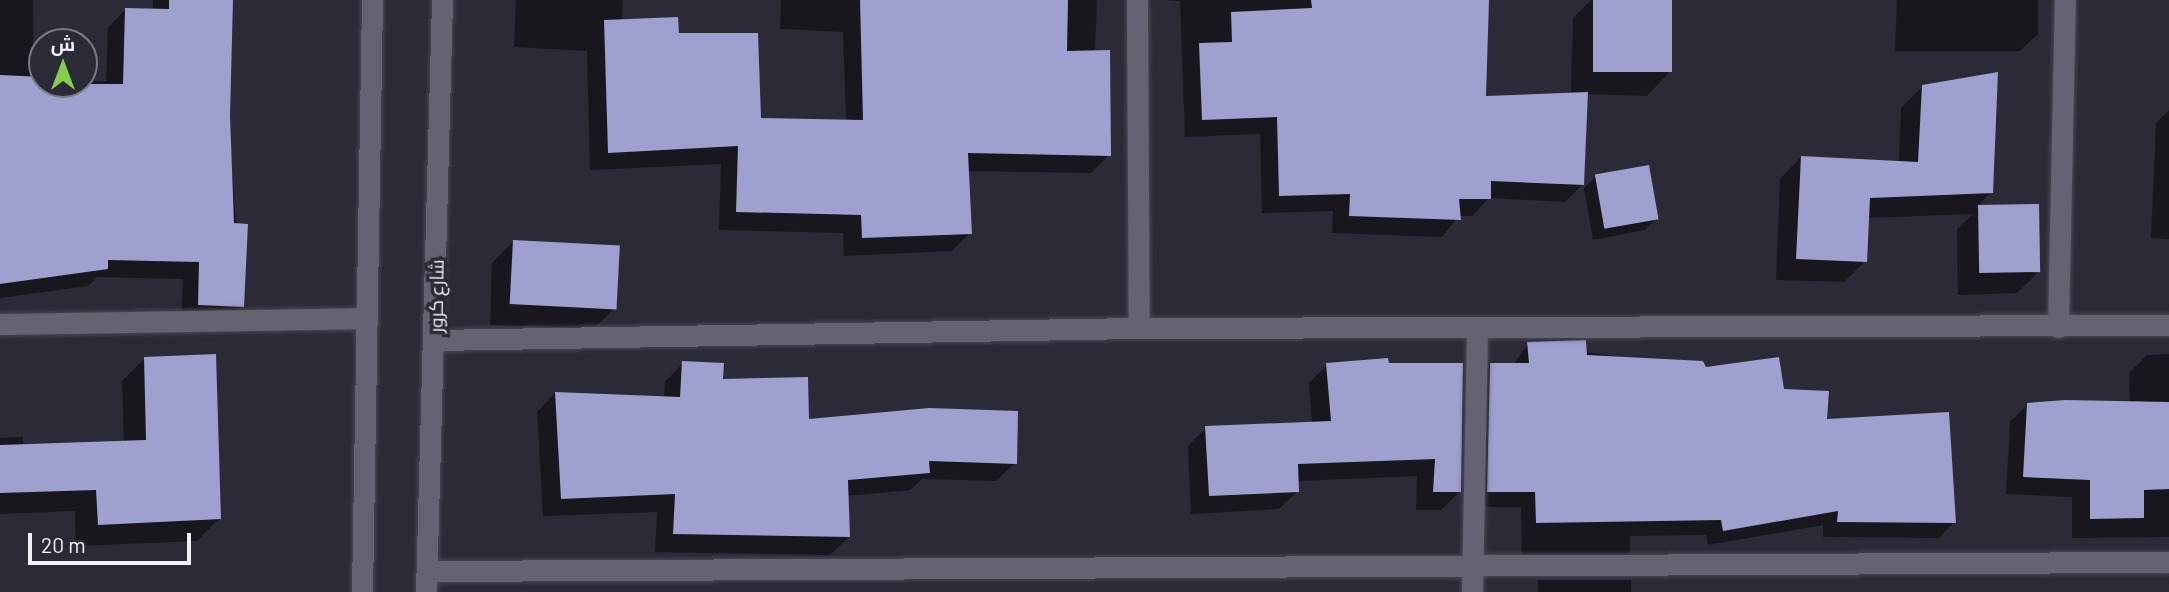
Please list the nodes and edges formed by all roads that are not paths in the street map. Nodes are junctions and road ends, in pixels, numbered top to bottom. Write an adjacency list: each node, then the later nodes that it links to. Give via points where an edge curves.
1 (372, 0): 5 (street)
2 (442, 0): 11 (street, شارع كرور)
3 (1137, 0): 9 (street)
4 (2065, 0): 8 (street)
5 (366, 318): 6 (street); 15 (street)
6 (0, 324)
7 (2169, 325): 8 (street)
8 (2058, 327): 10 (street)
9 (1139, 328): 10 (street); 11 (street)
10 (1477, 332): 13 (street)
11 (435, 340): 14 (street, شارع كرور)
12 (2169, 562): 13 (street)
13 (1473, 565): 14 (street); 16 (street)
14 (426, 581)
15 (362, 592)
16 (1472, 592)

